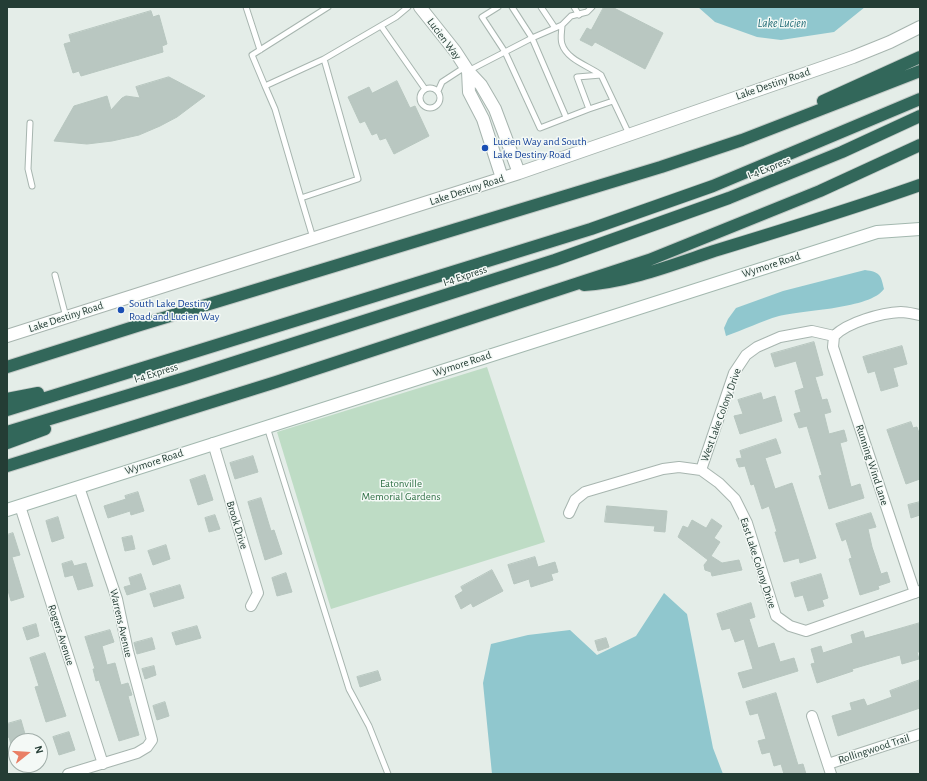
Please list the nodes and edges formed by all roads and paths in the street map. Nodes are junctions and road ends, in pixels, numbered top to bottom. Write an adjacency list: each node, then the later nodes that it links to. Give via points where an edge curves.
1 (246, 7): 16 (lane)
2 (328, 7): 16 (lane)
3 (408, 7): 12 (lane)
4 (420, 7): 20 (street, Lucien Way)
5 (498, 7): 17 (lane, via 482,17)
6 (512, 7): 15 (lane)
7 (541, 7): 14 (lane)
8 (574, 7): 10 (lane)
9 (592, 7): 10 (lane)
10 (579, 15): 11 (lane, via 571,16)
11 (562, 25): 14 (lane); 22 (lane, via 562,43 566,52)
12 (381, 26): 19 (lane); 24 (lane)
13 (920, 27): 32 (street, Lake Destiny Road, via 853,57)
14 (555, 28): 15 (lane)
15 (532, 38): 17 (lane); 30 (lane)
16 (260, 50): 23 (lane, via 252,55)
17 (505, 52): 20 (lane); 30 (lane, via 540,128)
18 (920, 58): 33 (highway)
19 (324, 59): 23 (lane); 40 (lane, via 358,178)
20 (466, 69): 25 (lane, via 442,82); 35 (street, Lucien Way, via 481,85 495,109); 37 (street, Lucien Way, via 469,92 483,119)
21 (920, 71): 33 (highway)
22 (601, 75): 27 (lane); 28 (lane, via 577,77)
23 (265, 86): 40 (lane, via 275,109)
24 (425, 89): 25 (lane, via 432,88); 25 (lane, via 420,100 424,106 430,108 440,101)
25 (438, 91)
26 (920, 99): 51 (highway, I-4 Express, via 713,186 591,229)
27 (613, 101): 28 (lane); 32 (lane)
28 (589, 109): 30 (lane)
29 (920, 116): 52 (highway, I-4 Express, via 842,152 729,198 610,241 483,284)
30 (566, 117)
31 (30, 123): 39 (lane, via 28,170)
32 (628, 134): 35 (street, Lake Destiny Road)
33 (742, 140): 50 (highway)
34 (920, 145): 45 (highway, via 755,218 649,260)
35 (518, 173): 37 (street, Lake Destiny Road)
36 (920, 176): 41 (highway)
37 (502, 178): 43 (street, Lake Destiny Road)
38 (920, 185): 41 (highway)
39 (32, 186)
40 (301, 198): 43 (lane)
41 (852, 209): 45 (highway, via 605,284)
42 (920, 229): 55 (street, Wymore Road, via 877,232)
43 (313, 239): 47 (street, Lake Destiny Road)
44 (55, 275): 47 (lane)
45 (567, 286): 59 (highway, via 268,385)
46 (920, 315): 49 (street, via 890,313 850,324)
47 (66, 317): 48 (street, Lake Destiny Road)
48 (7, 336)
49 (834, 336): 60 (street, West Lake Colony Drive, via 812,331 780,337 746,355 734,373); 65 (street, Running Wind Lane, via 833,347)
50 (7, 367)
51 (92, 384): 53 (highway); 54 (highway, I-4 Express)
52 (124, 396): 56 (highway, I-4 Express); 57 (highway, via 109,405)
53 (7, 399)
54 (7, 410)
55 (266, 426): 58 (street, Wymore Road); 73 (lane, via 349,689 369,726)
56 (7, 432)
57 (7, 443)
58 (213, 443): 61 (street, Wymore Road); 66 (street, Brook Drive, via 258,593)
59 (7, 466)
60 (701, 470): 64 (street, East Lake Colony Drive, via 679,467 663,469 585,492 575,500); 65 (street, East Lake Colony Drive, via 735,499 747,523 776,616 790,626 806,631)
61 (79, 487): 62 (street, Wymore Road); 69 (street, Warrens Avenue, via 117,598 128,651 152,740 148,747 137,753)
62 (20, 506): 63 (street, Wymore Road); 69 (street, Rogers Avenue)
63 (7, 510)
64 (569, 513)
65 (917, 592)
66 (251, 606)
67 (812, 716): 70 (street)
68 (920, 734): 70 (street, Rollingwood Trail)
69 (103, 764): 71 (street)
70 (828, 764): 74 (street)
71 (84, 772): 72 (street)
72 (68, 774)
73 (388, 774)
74 (831, 774)

